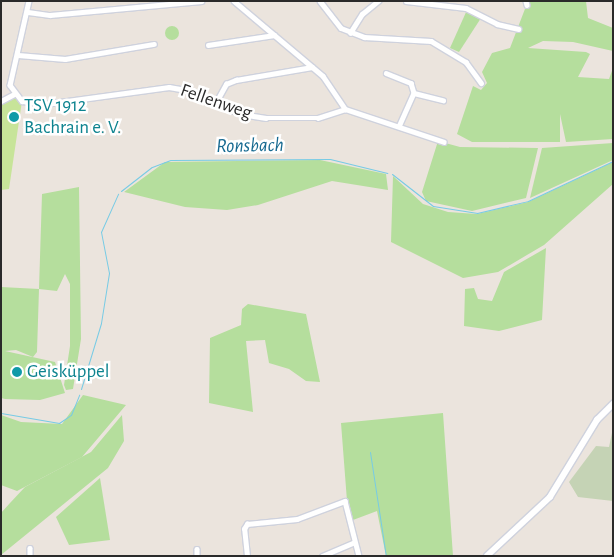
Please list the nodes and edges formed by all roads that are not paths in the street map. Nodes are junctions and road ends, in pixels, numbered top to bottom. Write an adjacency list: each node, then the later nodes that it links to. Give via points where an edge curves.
1 (29, 1): 8 (street)
2 (201, 1): 8 (street, via 50,15)
3 (234, 1): 11 (street)
4 (320, 1): 10 (street, via 331,21)
5 (378, 1): 10 (street, via 362,14)
6 (406, 1): 7 (street)
7 (411, 1): 9 (street, via 466,8 497,24)
8 (28, 12): 14 (street)
9 (518, 28)
10 (350, 32): 17 (street, via 430,42 466,62)
11 (274, 35): 13 (street); 15 (street)
12 (154, 44): 14 (street, via 66,59)
13 (208, 46)
14 (18, 55): 18 (street, via 10,85)
15 (312, 66): 22 (street, via 236,80 226,84); 23 (street, via 335,89)
16 (386, 74): 19 (street, via 406,78)
17 (481, 83)
18 (14, 94): 21 (street); 22 (street, Fellenweg, via 44,104 169,87 186,90)
19 (414, 94): 20 (street); 24 (street)
20 (444, 100)
21 (1, 101)
22 (215, 104): 23 (street, Fellenweg, via 274,118 318,118)
23 (345, 109): 24 (street)
24 (399, 126): 25 (street)
25 (444, 142)
26 (613, 404): 35 (street, via 550,497)
27 (354, 543): 32 (street, via 345,501 297,519 247,524 244,529); 33 (street); 34 (street)
28 (30, 548): 30 (street)
29 (197, 549): 31 (street)
30 (30, 556)
31 (197, 556)
32 (247, 556)
33 (322, 556)
34 (359, 556)
35 (487, 556)

